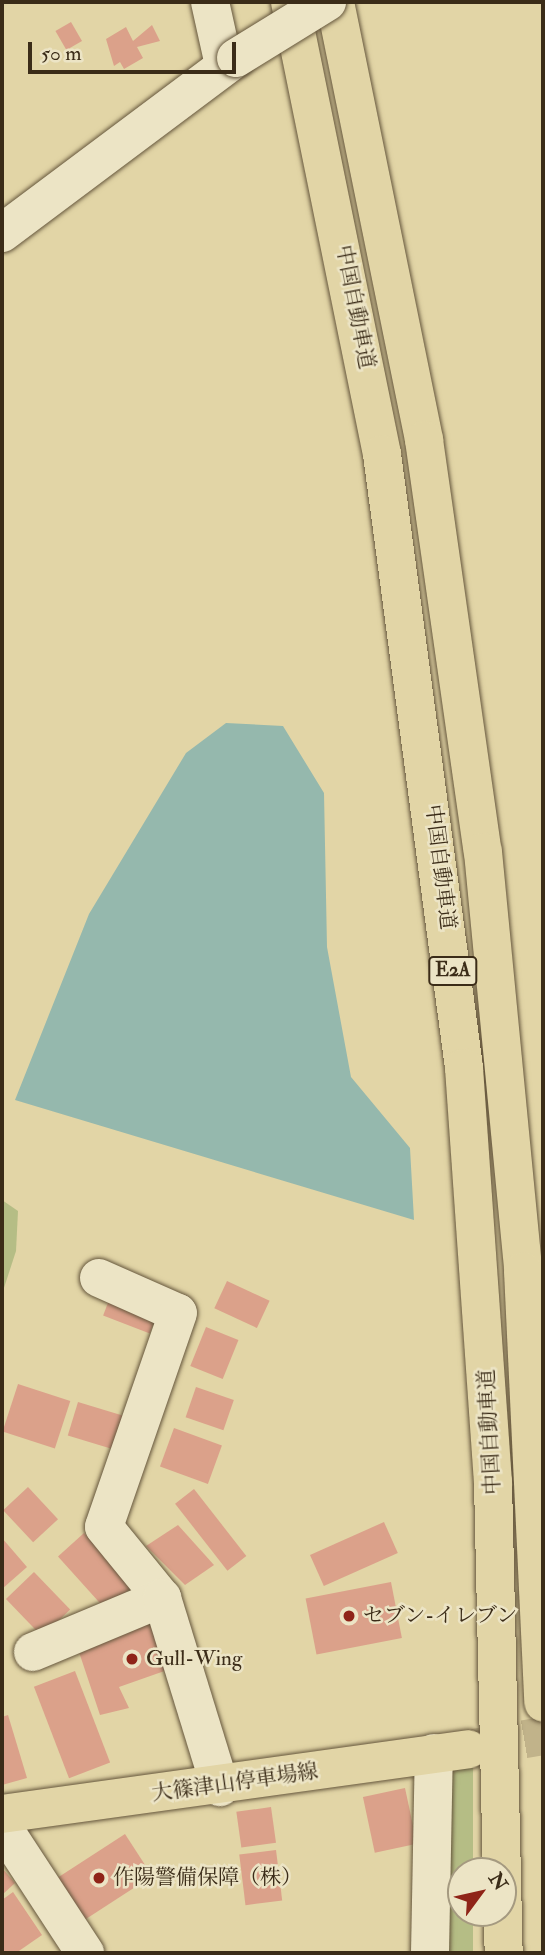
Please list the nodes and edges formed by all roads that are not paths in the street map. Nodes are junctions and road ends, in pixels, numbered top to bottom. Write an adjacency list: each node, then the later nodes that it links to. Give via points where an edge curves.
1 (210, 2): 5 (street)
2 (290, 2): 17 (main road, 中国自動車道 / E2A, via 382,454 464,1068 493,1482)
3 (327, 2): 5 (street, bridge)
4 (335, 2): 10 (main road, 中国自動車道 / E2A, via 424,440 483,852 523,1271)
5 (230, 62): 6 (street)
6 (2, 233)
7 (99, 1278): 8 (street, via 178,1312 103,1527)
8 (162, 1598): 9 (street); 12 (street)
9 (33, 1652)
10 (543, 1703)
11 (451, 1751): 12 (main road, 大篠津山停車場線); 16 (street)
12 (220, 1787): 13 (main road, 大篠津山停車場線)
13 (2, 1814)
14 (2, 1826): 15 (street)
15 (85, 1953)
16 (430, 1953)
17 (504, 1953)

